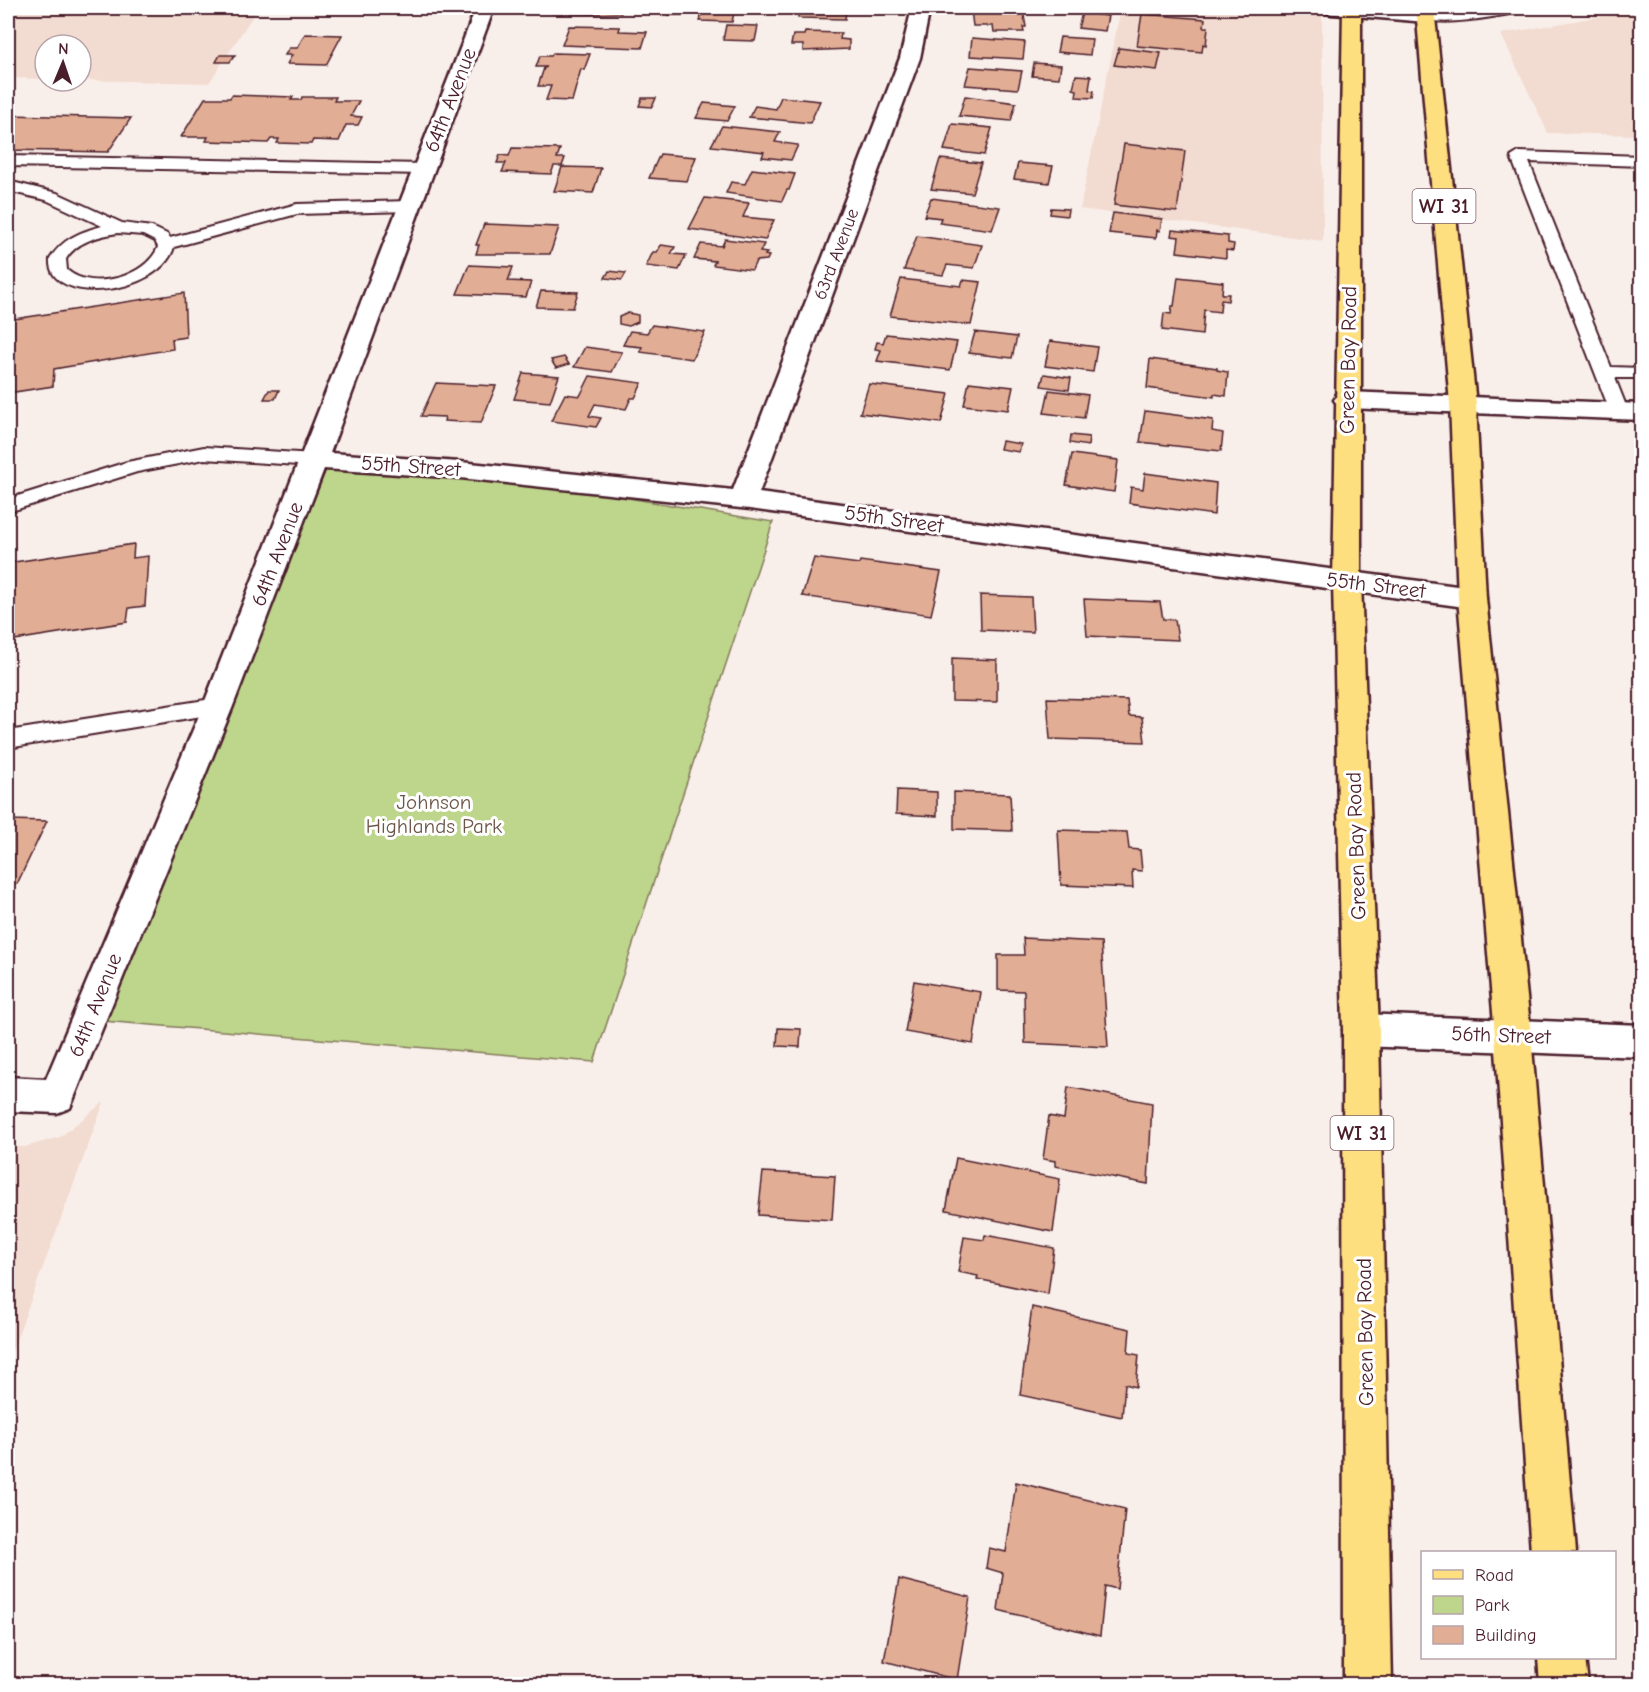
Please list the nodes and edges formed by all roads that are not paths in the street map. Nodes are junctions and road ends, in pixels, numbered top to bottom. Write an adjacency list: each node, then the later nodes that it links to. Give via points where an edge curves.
1 (484, 8): 8 (street, 64th Avenue)
2 (921, 8): 19 (street, 63rd Avenue, via 910,58)
3 (1346, 8): 5 (street); 15 (main road, Green Bay Road / WI 31)
4 (1519, 8): 5 (lane, via 1469,17)
5 (1426, 12): 16 (main road, WI 31)
6 (8, 161): 8 (lane)
7 (1641, 161): 13 (lane, via 1519,157)
8 (424, 169): 10 (street, 64th Avenue)
9 (8, 186): 11 (lane, via 72,203)
10 (410, 206): 12 (lane, via 297,209); 18 (street, 64th Avenue)
11 (118, 228): 12 (lane, via 150,231); 12 (lane, via 100,231 70,245 57,263 58,272 79,284 114,284 154,267 166,253)
12 (166, 244)
13 (1604, 372): 14 (lane); 17 (lane)
14 (1641, 373)
15 (1347, 400): 16 (street); 21 (main road, Green Bay Road / WI 31)
16 (1463, 404): 17 (street); 22 (main road, WI 31)
17 (1630, 412)
18 (314, 460): 19 (street, 55th Street, via 514,474); 20 (lane, via 204,453 134,466); 23 (street, 64th Avenue)
19 (743, 498): 21 (street, 55th Street)
20 (8, 506)
21 (1347, 582): 22 (street, 55th Street); 25 (main road, Green Bay Road / WI 31)
22 (1472, 598): 26 (main road, WI 31)
23 (218, 706): 24 (lane); 28 (street, 64th Avenue, via 57,1096)
24 (8, 740)
25 (1361, 1030): 26 (street, 56th Street); 31 (main road, Green Bay Road / WI 31)
26 (1513, 1036): 27 (street, 56th Street); 29 (main road, WI 31)
27 (1641, 1041)
28 (8, 1094)
29 (1554, 1551)
30 (1562, 1659): 32 (main road)
31 (1368, 1684)
32 (1564, 1684)

